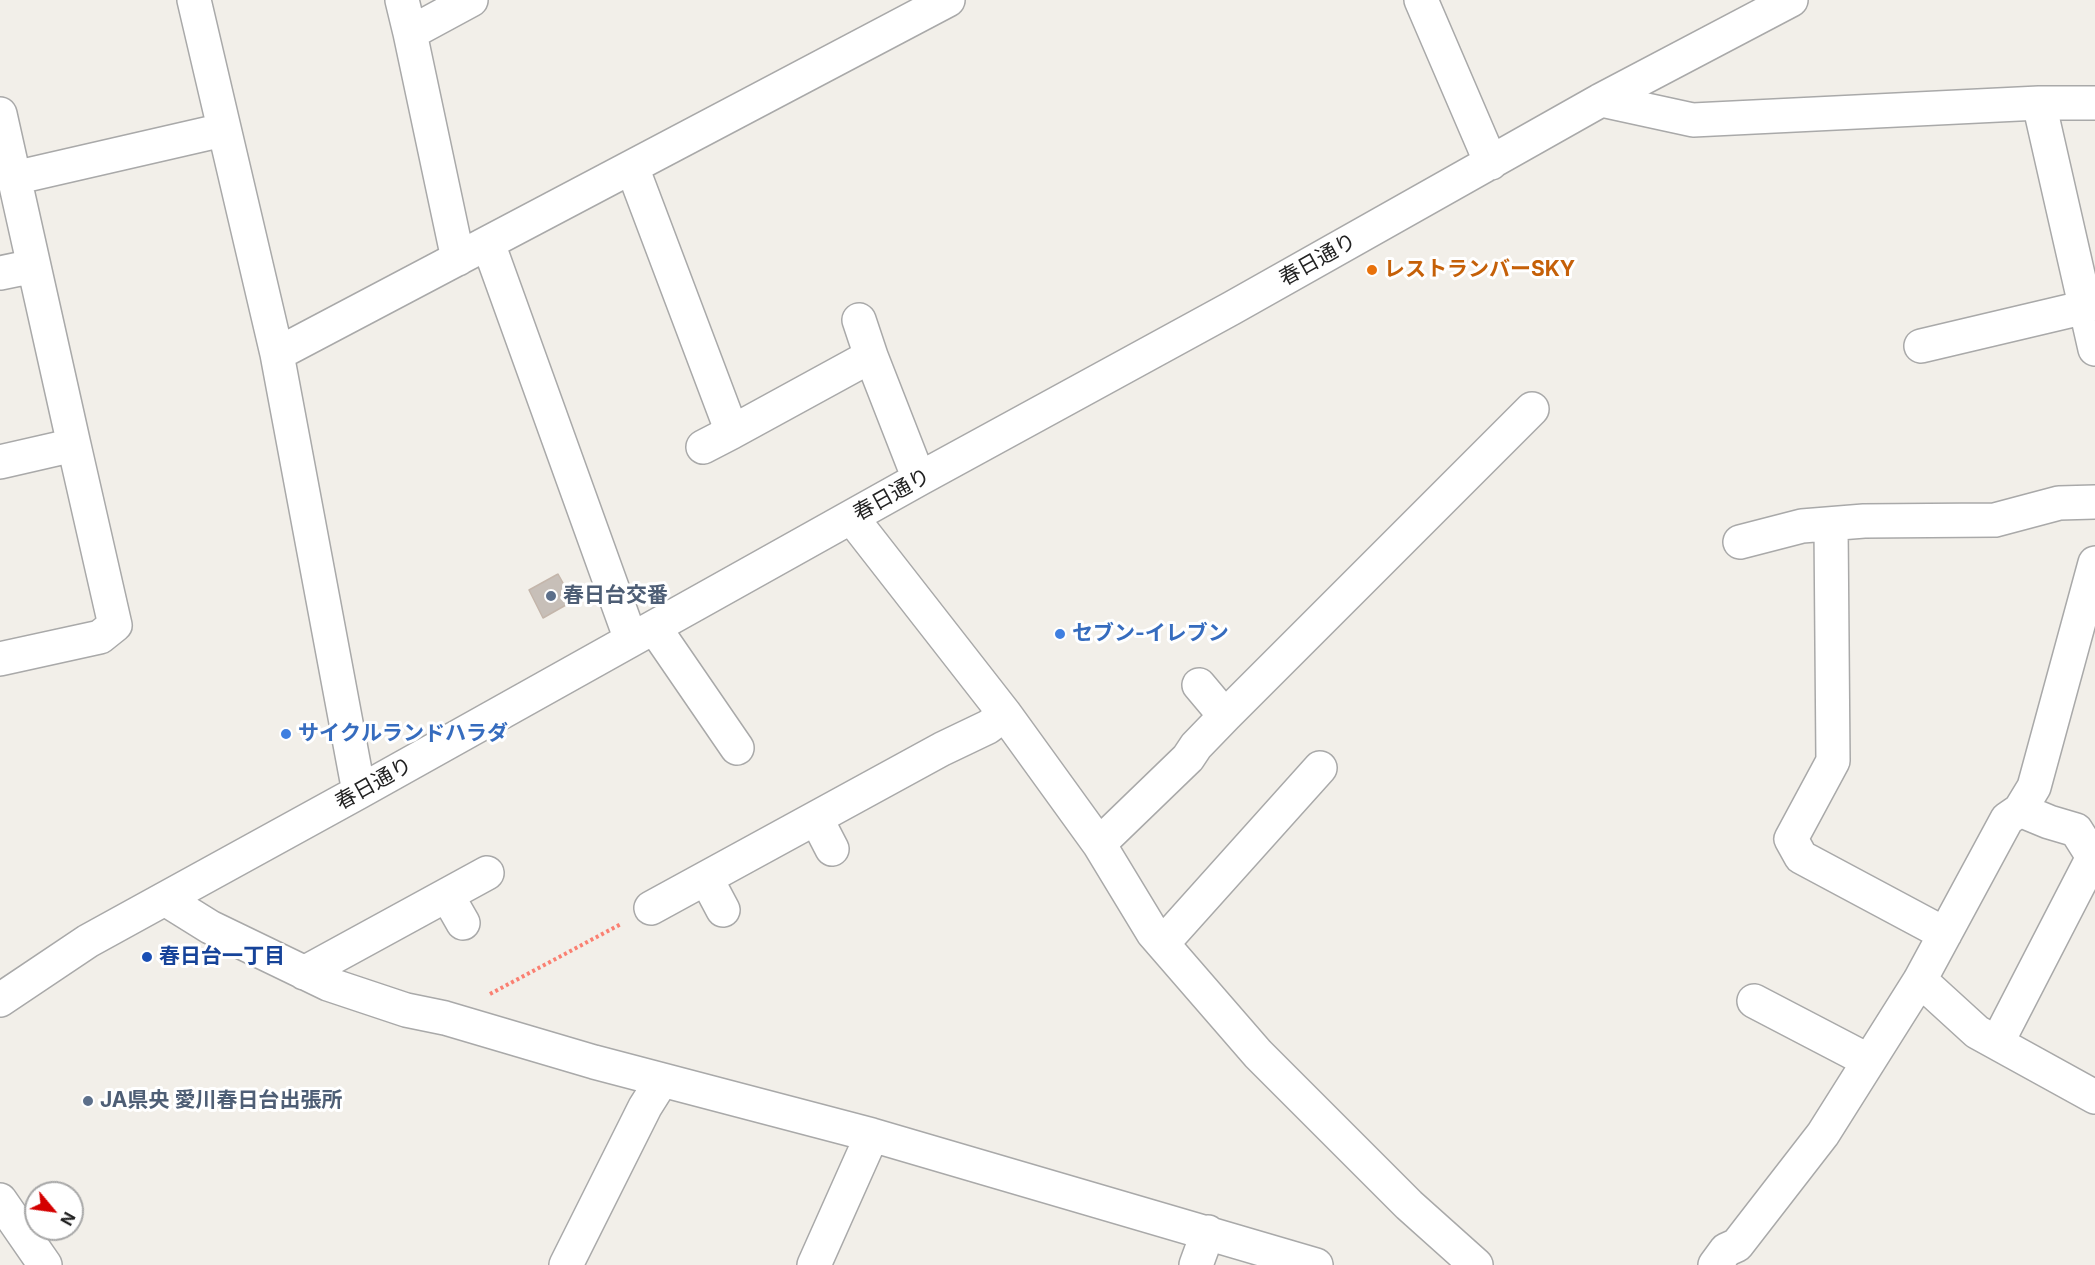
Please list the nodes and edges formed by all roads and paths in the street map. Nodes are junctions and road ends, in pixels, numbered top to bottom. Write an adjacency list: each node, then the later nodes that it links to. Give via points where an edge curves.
1 (194, 0): 12 (street)
2 (402, 0): 7 (street)
3 (471, 0): 7 (street)
4 (948, 0): 14 (street)
5 (1421, 0): 13 (street)
6 (1791, 0): 8 (street, 春日通り)
7 (410, 33): 17 (street)
8 (1601, 100): 10 (street, via 1693,120); 13 (street, 春日通り)
9 (2095, 102): 10 (street)
10 (2039, 103): 20 (street)
11 (0, 114): 15 (street)
12 (223, 130): 15 (street); 24 (street)
13 (1491, 163): 29 (street, 春日通り)
14 (632, 167): 16 (street); 25 (street, via 718,439)
15 (14, 178): 18 (street)
16 (488, 243): 17 (street); 35 (street)
17 (458, 259): 24 (street)
18 (34, 266): 19 (street); 27 (street)
19 (0, 273)
20 (2086, 307): 22 (street); 23 (street)
21 (859, 320): 25 (street)
22 (1921, 346)
23 (2095, 349)
24 (277, 354): 43 (street)
25 (871, 356): 29 (street)
26 (1532, 409): 40 (street)
27 (74, 445): 28 (street); 37 (street, via 115,625 100,637)
28 (0, 462)
29 (919, 479): 31 (street, 春日通り)
30 (2095, 502): 32 (street, via 2060,503 1995,520)
31 (852, 518): 35 (street, 春日通り); 39 (street)
32 (1831, 525): 33 (street, via 1802,526); 53 (street, via 1833,760 1791,839 1801,857)
33 (1740, 542)
34 (2095, 562): 36 (street)
35 (642, 634): 41 (street); 43 (street, 春日通り)
36 (2085, 637): 44 (street, via 2034,787)
37 (0, 659)
38 (1199, 685): 40 (street)
39 (1005, 714): 45 (street, via 988,727); 46 (street)
40 (1225, 716): 46 (street, via 1188,758)
41 (737, 748)
42 (1320, 768): 54 (street, via 1305,804)
43 (359, 792): 50 (street, 春日通り)
44 (2020, 810): 53 (street, via 2007,819); 60 (street, via 2076,830 2092,857)
45 (816, 818): 47 (street); 49 (street)
46 (1099, 844): 54 (street)
47 (832, 849)
48 (487, 873): 55 (street, via 455,909)
49 (706, 878): 51 (street); 52 (street)
50 (165, 899): 55 (street, via 210,927); 57 (street, 春日通り, via 88,940)
51 (651, 908): 59 (path)
52 (723, 910)
53 (1945, 934): 56 (street)
54 (1163, 943): 72 (street, via 1258,1054 1409,1205)
55 (304, 973): 59 (street, via 406,1010)
56 (1920, 980): 60 (street, via 1977,1032); 61 (street)
57 (0, 1000)
58 (1754, 1001): 61 (street)
59 (445, 1018): 62 (street)
60 (1997, 1042): 63 (street)
61 (1869, 1061): 73 (street, via 1823,1134 1737,1245 1726,1250)
62 (662, 1080): 64 (street); 68 (street, via 645,1107 598,1217)
63 (2095, 1097)
64 (872, 1135): 66 (street); 69 (street)
65 (0, 1200): 67 (street)
66 (1208, 1232): 70 (street); 71 (street)
67 (45, 1265)
68 (566, 1265)
69 (814, 1265)
70 (1196, 1265)
71 (1316, 1265)
72 (1476, 1265)
73 (1715, 1265)

